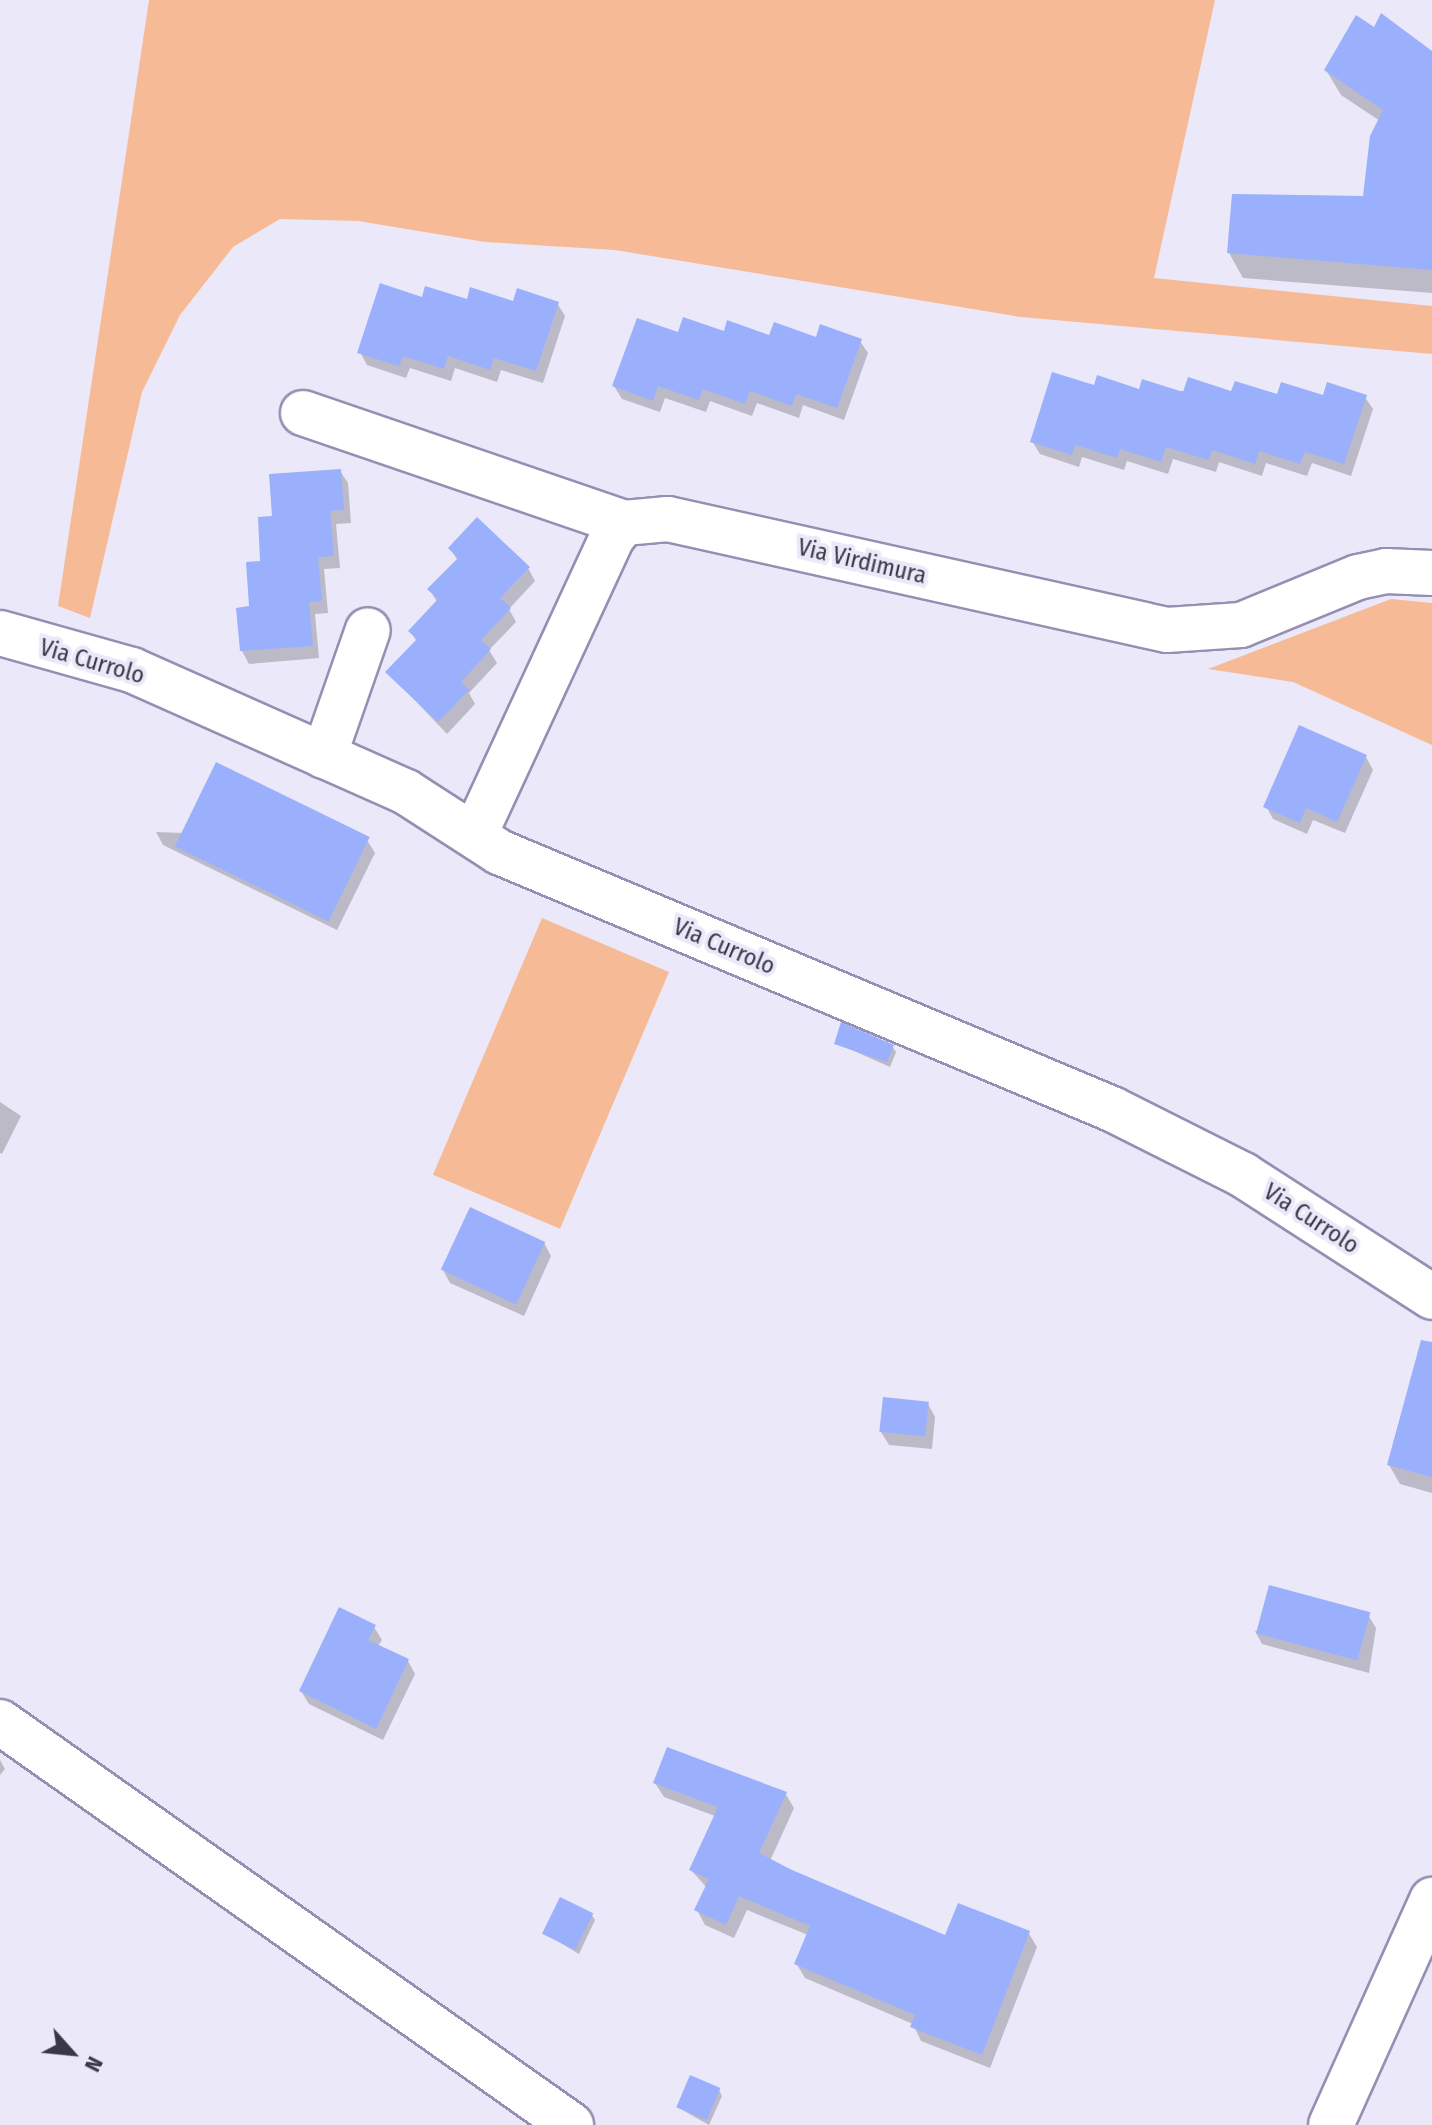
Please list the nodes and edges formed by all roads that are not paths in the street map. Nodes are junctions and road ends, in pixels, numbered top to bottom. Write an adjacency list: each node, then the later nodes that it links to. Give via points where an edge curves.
1 (303, 413): 2 (street)
2 (624, 523): 3 (street, Via Virdimura, via 668,519 1167,630 1241,625 1358,577 1386,571); 7 (street)
3 (1432, 573)
4 (368, 630): 6 (street)
5 (0, 633): 6 (street, Via Currolo, via 132,670)
6 (324, 756): 7 (street, Via Currolo, via 406,792)
7 (475, 834): 8 (street, Via Currolo, via 499,852 1112,1109 1243,1175)
8 (1432, 1297)
9 (0, 1722): 11 (street)
10 (1432, 1900): 12 (street)
11 (571, 2125)
12 (1331, 2125)

